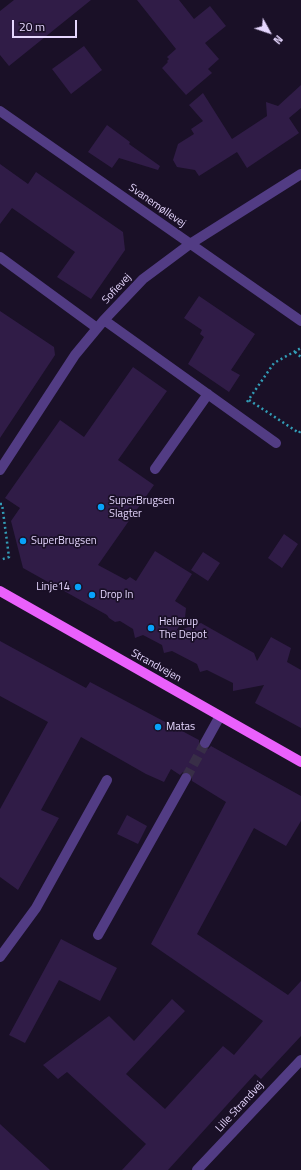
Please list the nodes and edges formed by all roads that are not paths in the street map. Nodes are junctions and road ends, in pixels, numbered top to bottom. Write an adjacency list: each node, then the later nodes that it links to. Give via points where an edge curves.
1 (0, 111): 3 (street, Svanemøllevej)
2 (301, 174): 3 (street, Sofievej)
3 (190, 244): 5 (street, Svanemøllevej); 6 (street, Sofievej, via 143,279)
4 (0, 257): 6 (street)
5 (301, 321)
6 (101, 324): 7 (street); 10 (street, Sofievej, via 75,355)
7 (208, 394): 8 (street); 9 (street)
8 (276, 443)
9 (155, 469)
10 (0, 470)
11 (0, 591): 12 (main road, Strandvejen)
12 (220, 716): 13 (street); 14 (main road, Strandvejen)
13 (205, 743)
14 (301, 762)
15 (186, 778): 17 (street)
16 (107, 780): 18 (street, via 36,908)
17 (98, 935)
18 (0, 957)
19 (301, 1060): 20 (street, Lille Strandvej)
20 (197, 1170)

